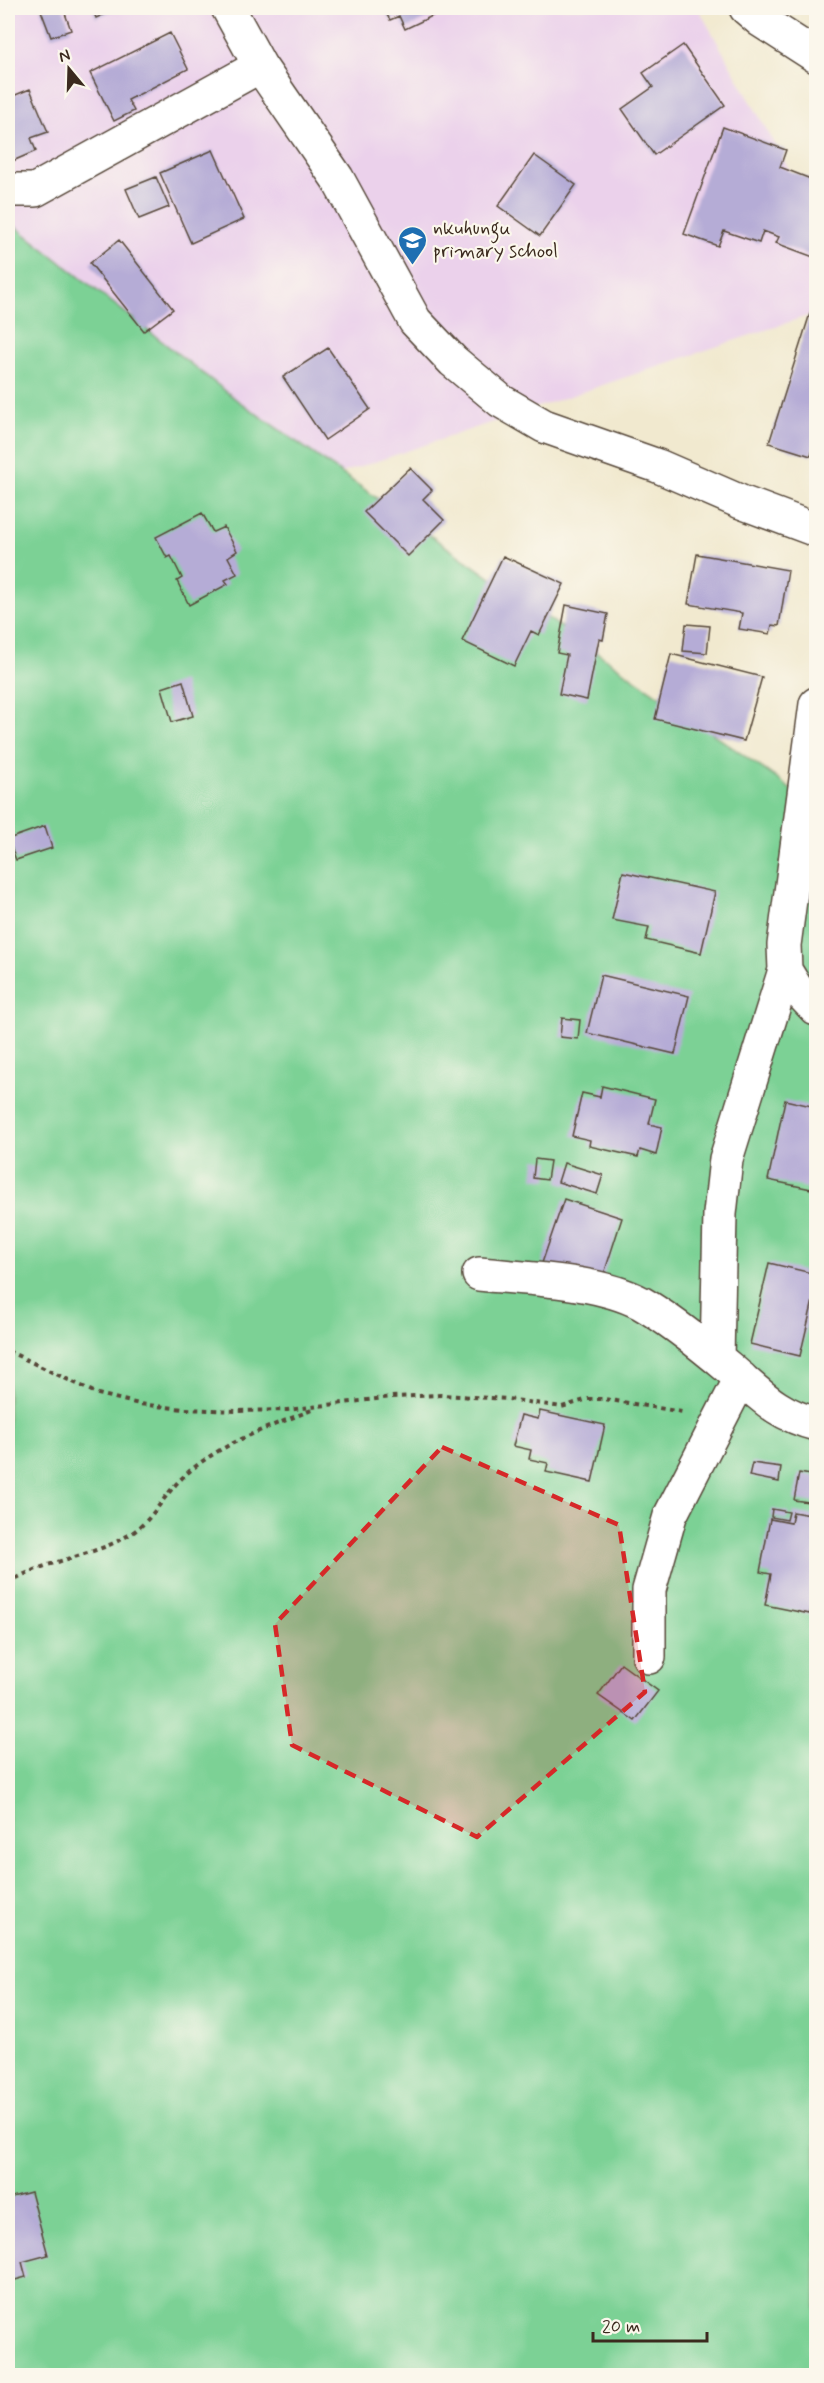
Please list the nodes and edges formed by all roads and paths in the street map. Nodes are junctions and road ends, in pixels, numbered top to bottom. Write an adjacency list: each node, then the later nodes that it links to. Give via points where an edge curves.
1 (228, 8): 4 (street)
2 (746, 8): 3 (street)
3 (816, 56)
4 (260, 66): 5 (street, via 35,190); 6 (street, via 338,178 415,321 453,362 501,401 544,426 658,466)
5 (8, 190)
6 (816, 530)
7 (816, 705): 8 (street, via 784,945)
8 (786, 970): 9 (street, via 796,988); 12 (street, via 726,1159 720,1214)
9 (816, 1009)
10 (479, 1274): 12 (street, via 615,1292 641,1304)
11 (8, 1351): 13 (path, via 98,1394 139,1404 237,1412)
12 (729, 1368): 14 (street); 15 (street, via 777,1408 795,1419)
13 (318, 1407): 14 (path, via 441,1395 562,1407 605,1399); 16 (path, via 251,1435 202,1462 180,1480 151,1517 129,1536 28,1572)
14 (718, 1421): 17 (street, via 670,1516 649,1590)
15 (816, 1424)
16 (8, 1583)
17 (649, 1657)

